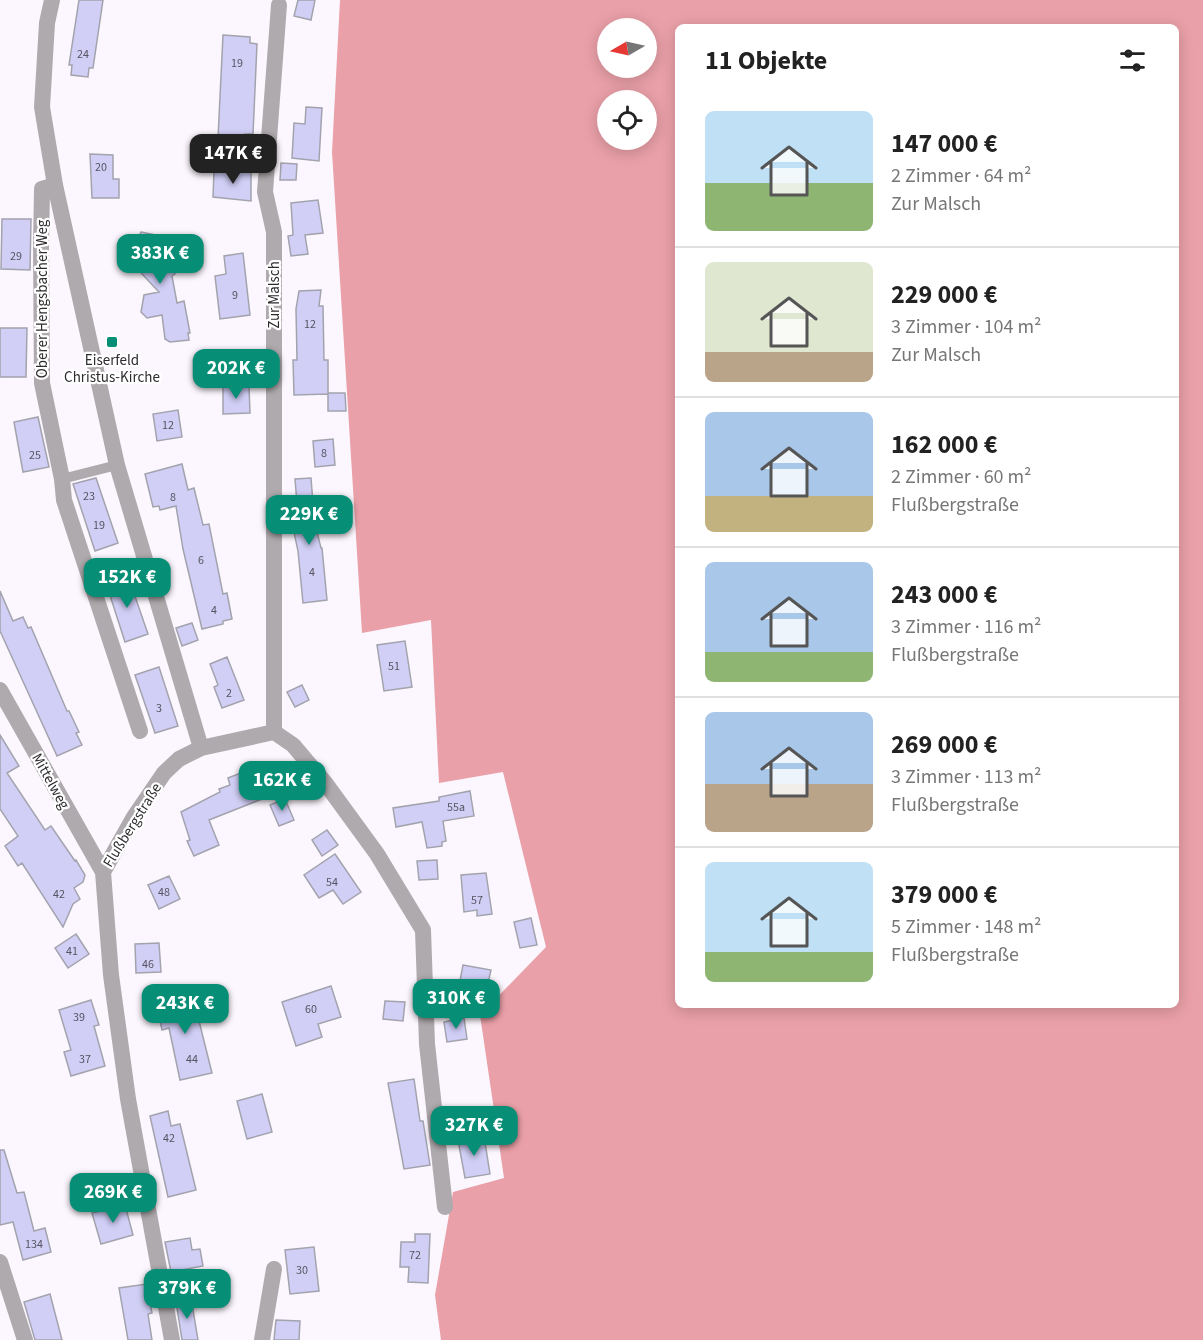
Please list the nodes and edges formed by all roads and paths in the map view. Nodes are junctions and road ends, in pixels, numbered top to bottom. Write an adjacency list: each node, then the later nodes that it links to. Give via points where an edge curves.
1 (52, 0): 3 (street, Oberer Hengsbacher Weg, via 42,107)
2 (279, 5): 8 (street, Zur Malsch, via 265,192 274,232)
3 (55, 185): 4 (street, Oberer Hengsbacher Weg); 5 (street, Oberer Hengsbacher Weg, via 42,189 42,383)
4 (117, 465): 5 (lane); 9 (street, Oberer Hengsbacher Weg)
5 (62, 479): 7 (street, Oberer Hengsbacher Weg, via 64,500)
6 (0, 690): 10 (street, Mittelweg)
7 (140, 731)
8 (274, 732): 9 (street, Flußbergstraße); 11 (street, via 293,745 326,784 377,854 423,930 427,1044)
9 (201, 748): 10 (street, Flußbergstraße, via 179,759 164,773)
10 (103, 872): 15 (street, Flußbergstraße, via 111,975 128,1099)
11 (445, 1207)
12 (0, 1262): 14 (street)
13 (274, 1269): 16 (street)
14 (25, 1340)
15 (172, 1340)
16 (262, 1340)

